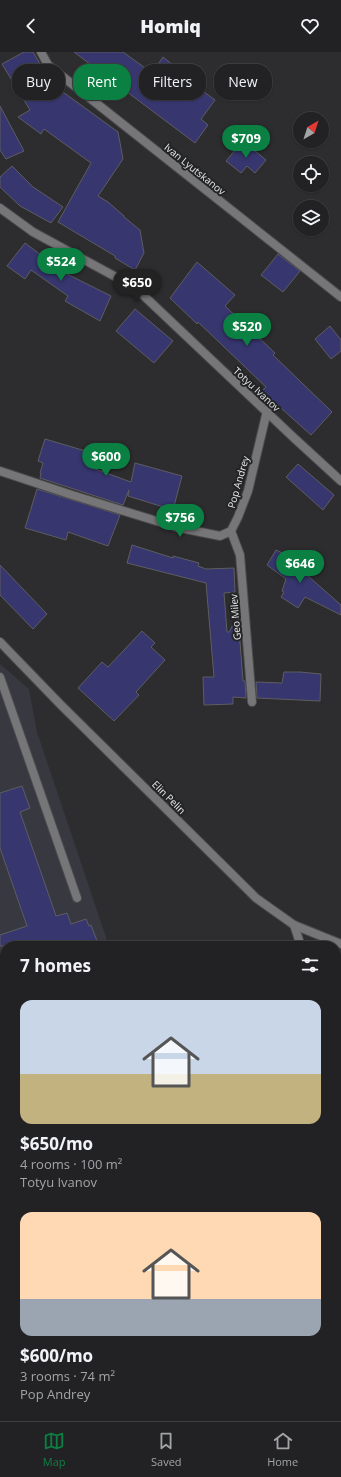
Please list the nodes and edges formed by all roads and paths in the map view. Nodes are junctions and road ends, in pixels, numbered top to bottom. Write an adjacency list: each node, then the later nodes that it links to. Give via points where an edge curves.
1 (41, 52): 3 (street, Ivan Lyutskanov, via 48,65)
2 (0, 208): 4 (street, Totyu Ivanov, via 33,232 114,276 143,295)
3 (341, 297)
4 (267, 411): 6 (street, Totyu Ivanov); 7 (street, Pop Andrey, via 248,491)
5 (0, 471): 7 (street, via 176,527 220,536)
6 (341, 481)
7 (231, 531): 10 (street, Geo Milev, via 240,555)
8 (0, 642): 12 (street, Elin Pelin, via 256,898)
9 (0, 677): 11 (street)
10 (252, 702)
11 (76, 898)
12 (294, 925): 13 (street); 14 (street, Elin Pelin)
13 (299, 941)
14 (334, 941)

